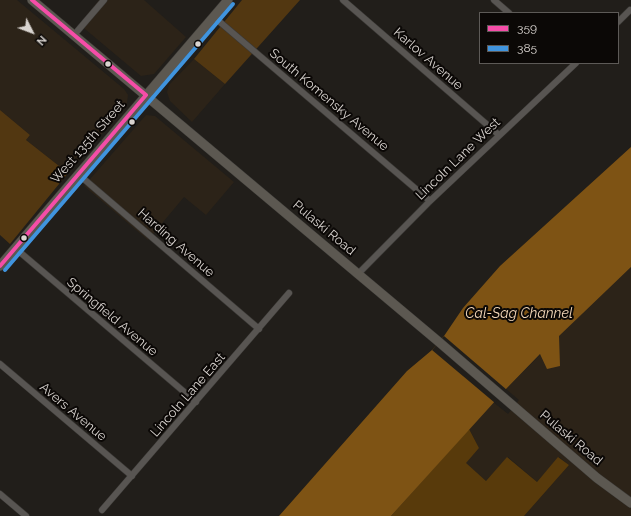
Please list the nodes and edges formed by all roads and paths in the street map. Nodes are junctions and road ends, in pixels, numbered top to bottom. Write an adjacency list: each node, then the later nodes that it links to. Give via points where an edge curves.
1 (32, 0): 10 (main road, Pulaski Road)
2 (104, 0): 10 (street)
3 (228, 0): 8 (main road, West 135th Street)
4 (343, 0): 13 (street, Karlov Avenue)
5 (494, 0): 7 (street)
6 (630, 10): 9 (street)
7 (508, 12)
8 (214, 17): 12 (main road, West 135th Street); 15 (street, South Komensky Avenue)
9 (619, 21)
10 (74, 35): 12 (main road, Pulaski Road)
11 (572, 64): 13 (street, Lincoln Lane West)
12 (146, 95): 14 (main road, West 135th Street); 18 (main road, Pulaski Road)
13 (499, 135): 15 (street, Lincoln Lane West)
14 (78, 174): 16 (main road, West 135th Street); 20 (street, Harding Avenue)
15 (430, 200): 18 (street, Lincoln Lane West)
16 (15, 248): 17 (main road, West 135th Street); 22 (street, Springfield Avenue)
17 (0, 266)
18 (358, 274): 24 (main road, Pulaski Road)
19 (289, 293): 20 (street, Lincoln Lane East)
20 (259, 329): 22 (street, Lincoln Lane East)
21 (0, 364): 23 (street, Avers Avenue)
22 (196, 402): 23 (street, Lincoln Lane East)
23 (132, 476): 27 (street, Lincoln Lane East)
24 (598, 478): 26 (main road, Pulaski Road); 28 (main road, Pulaski Road)
25 (0, 494): 29 (street)
26 (631, 503)
27 (102, 510)
28 (631, 511)
29 (26, 516)

